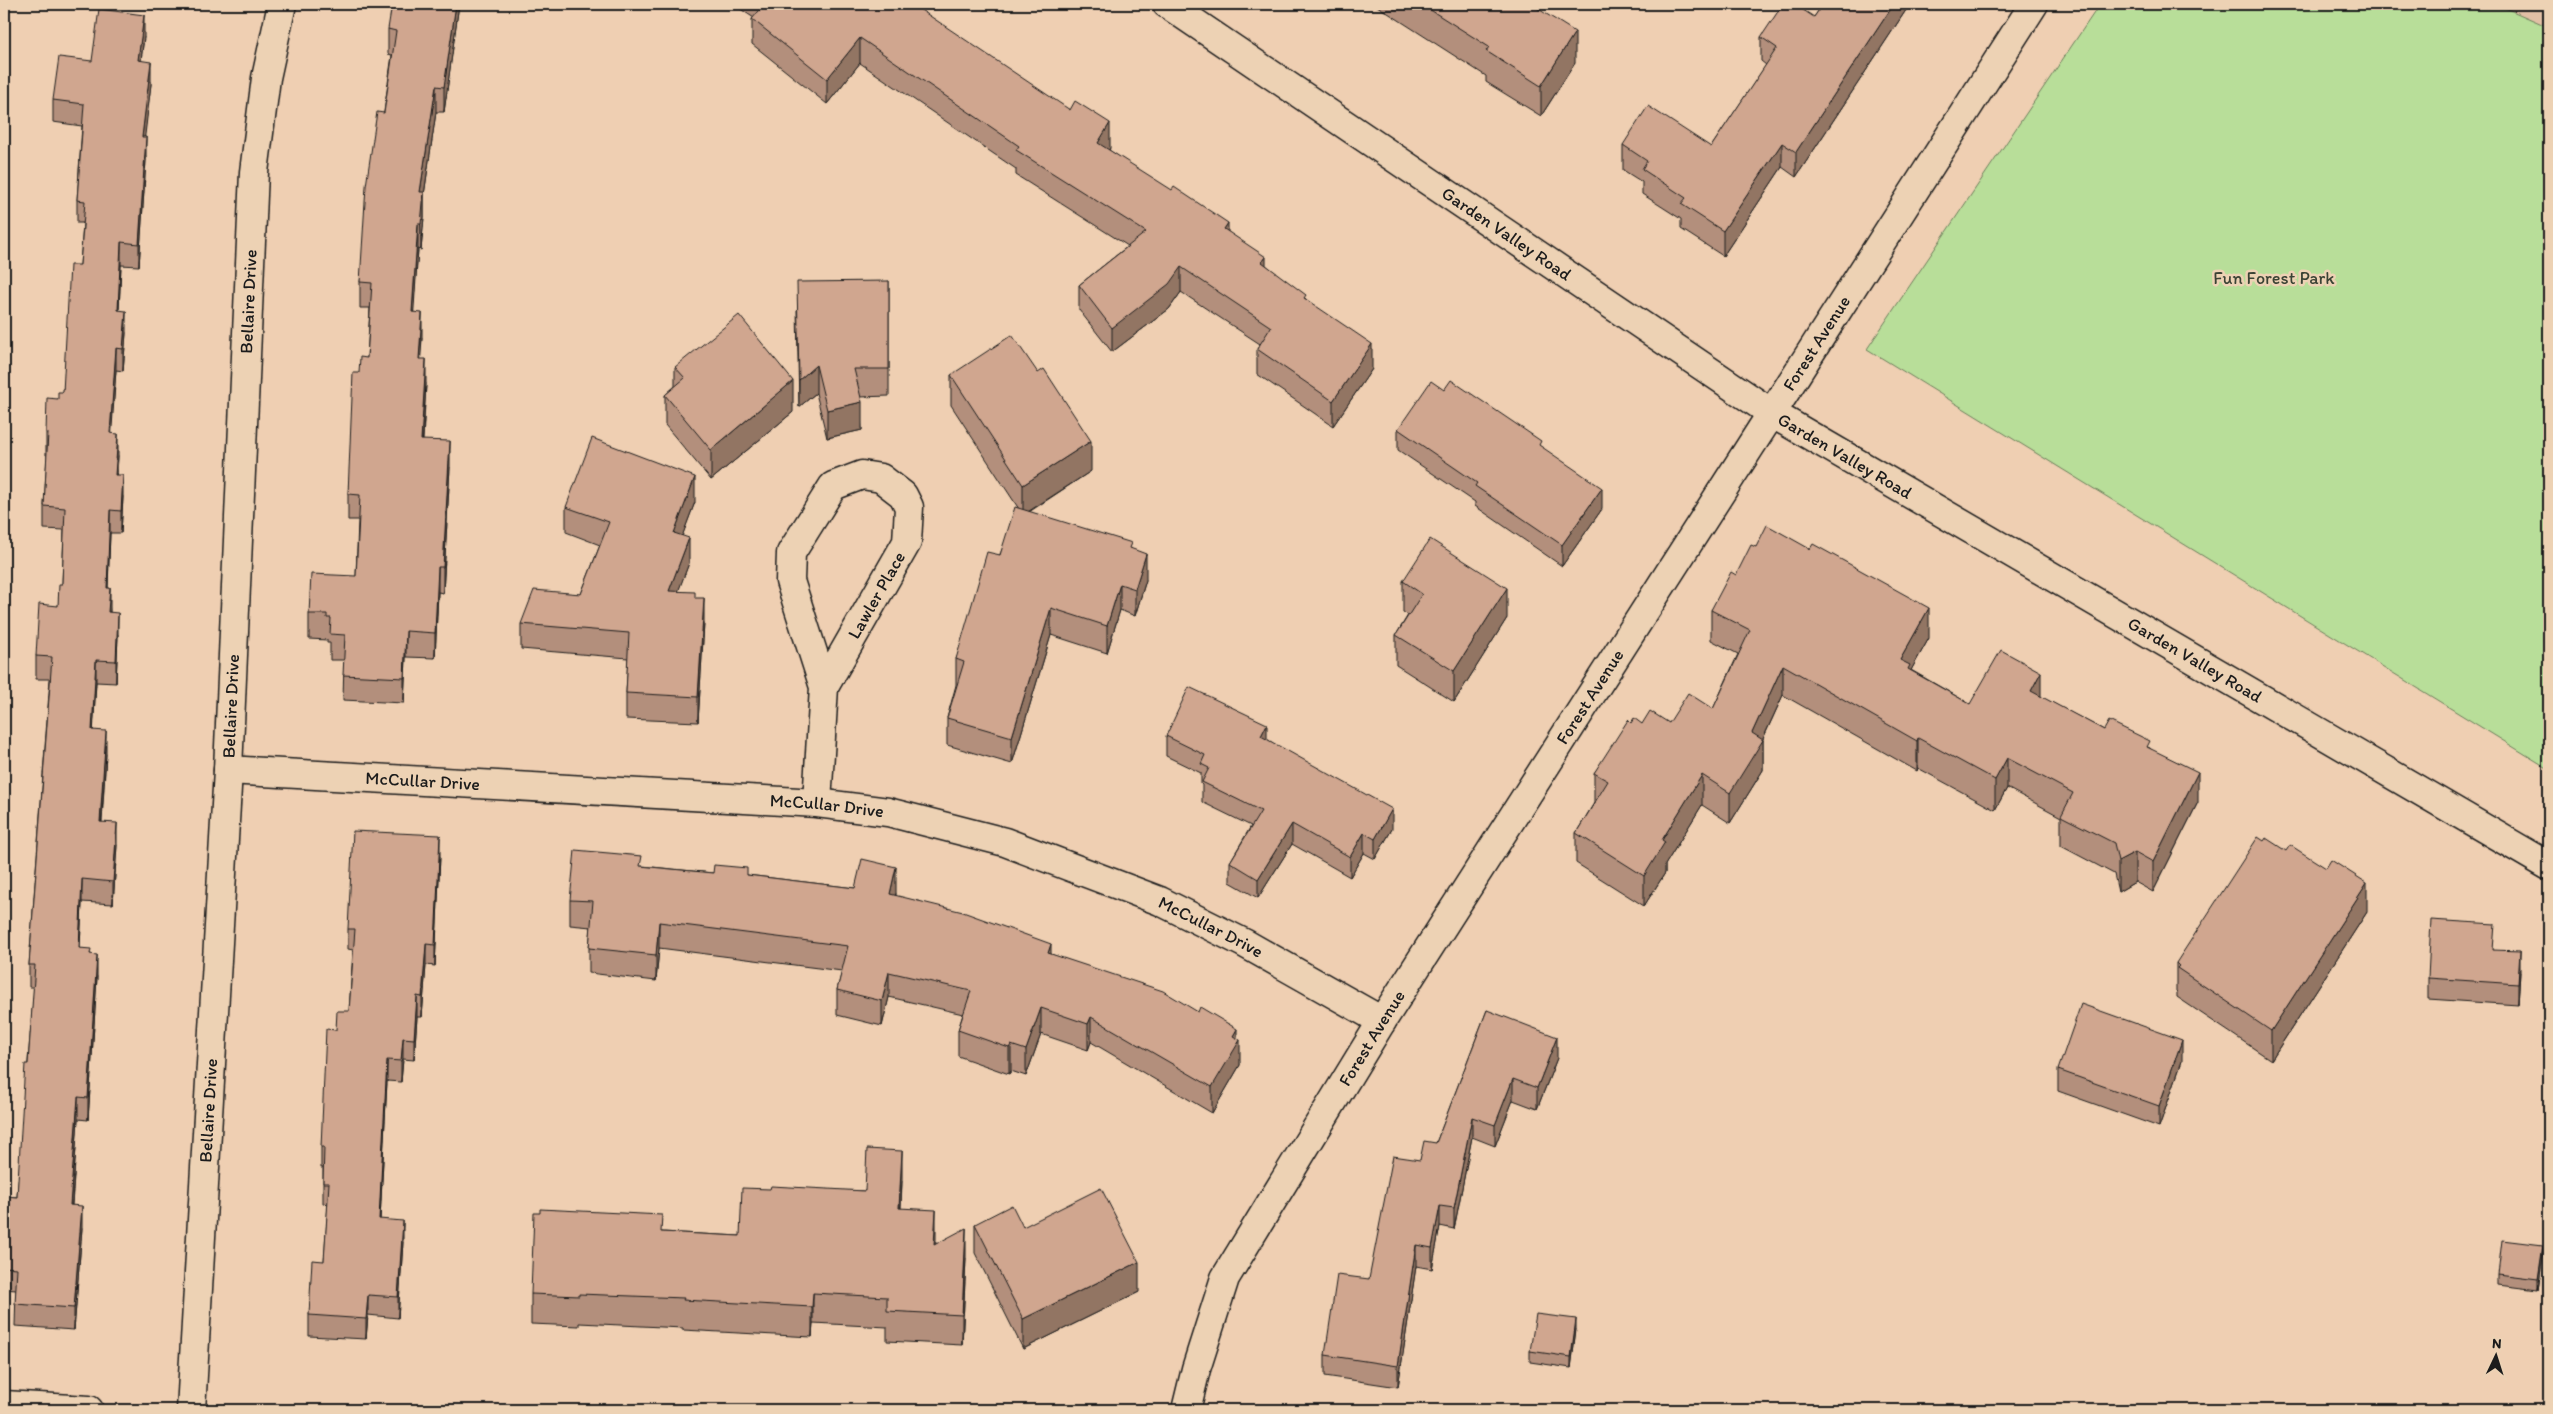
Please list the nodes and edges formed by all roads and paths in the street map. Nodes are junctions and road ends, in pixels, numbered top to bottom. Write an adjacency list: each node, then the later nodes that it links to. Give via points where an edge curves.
1 (282, 4): 6 (street, Bellaire Drive, via 266,78 254,172)
2 (1167, 4): 4 (street, Garden Valley Road)
3 (2034, 4): 4 (street, Forest Avenue)
4 (1773, 414): 8 (street, Garden Valley Road); 9 (street, Forest Avenue)
5 (824, 687): 5 (street, Lawler Place, via 790,581 791,553 833,486 862,475 881,478 903,495 909,507 907,542); 7 (street, Lawler Place)
6 (228, 770): 7 (street, McCullar Drive); 12 (street, Bellaire Drive)
7 (818, 803): 9 (street, McCullar Drive, via 888,812 1005,842 1160,901)
8 (2549, 866)
9 (1382, 1021): 13 (street, Forest Avenue, via 1225,1278)
10 (4, 1405): 11 (street)
11 (89, 1410)
12 (191, 1410)
13 (1186, 1410)

